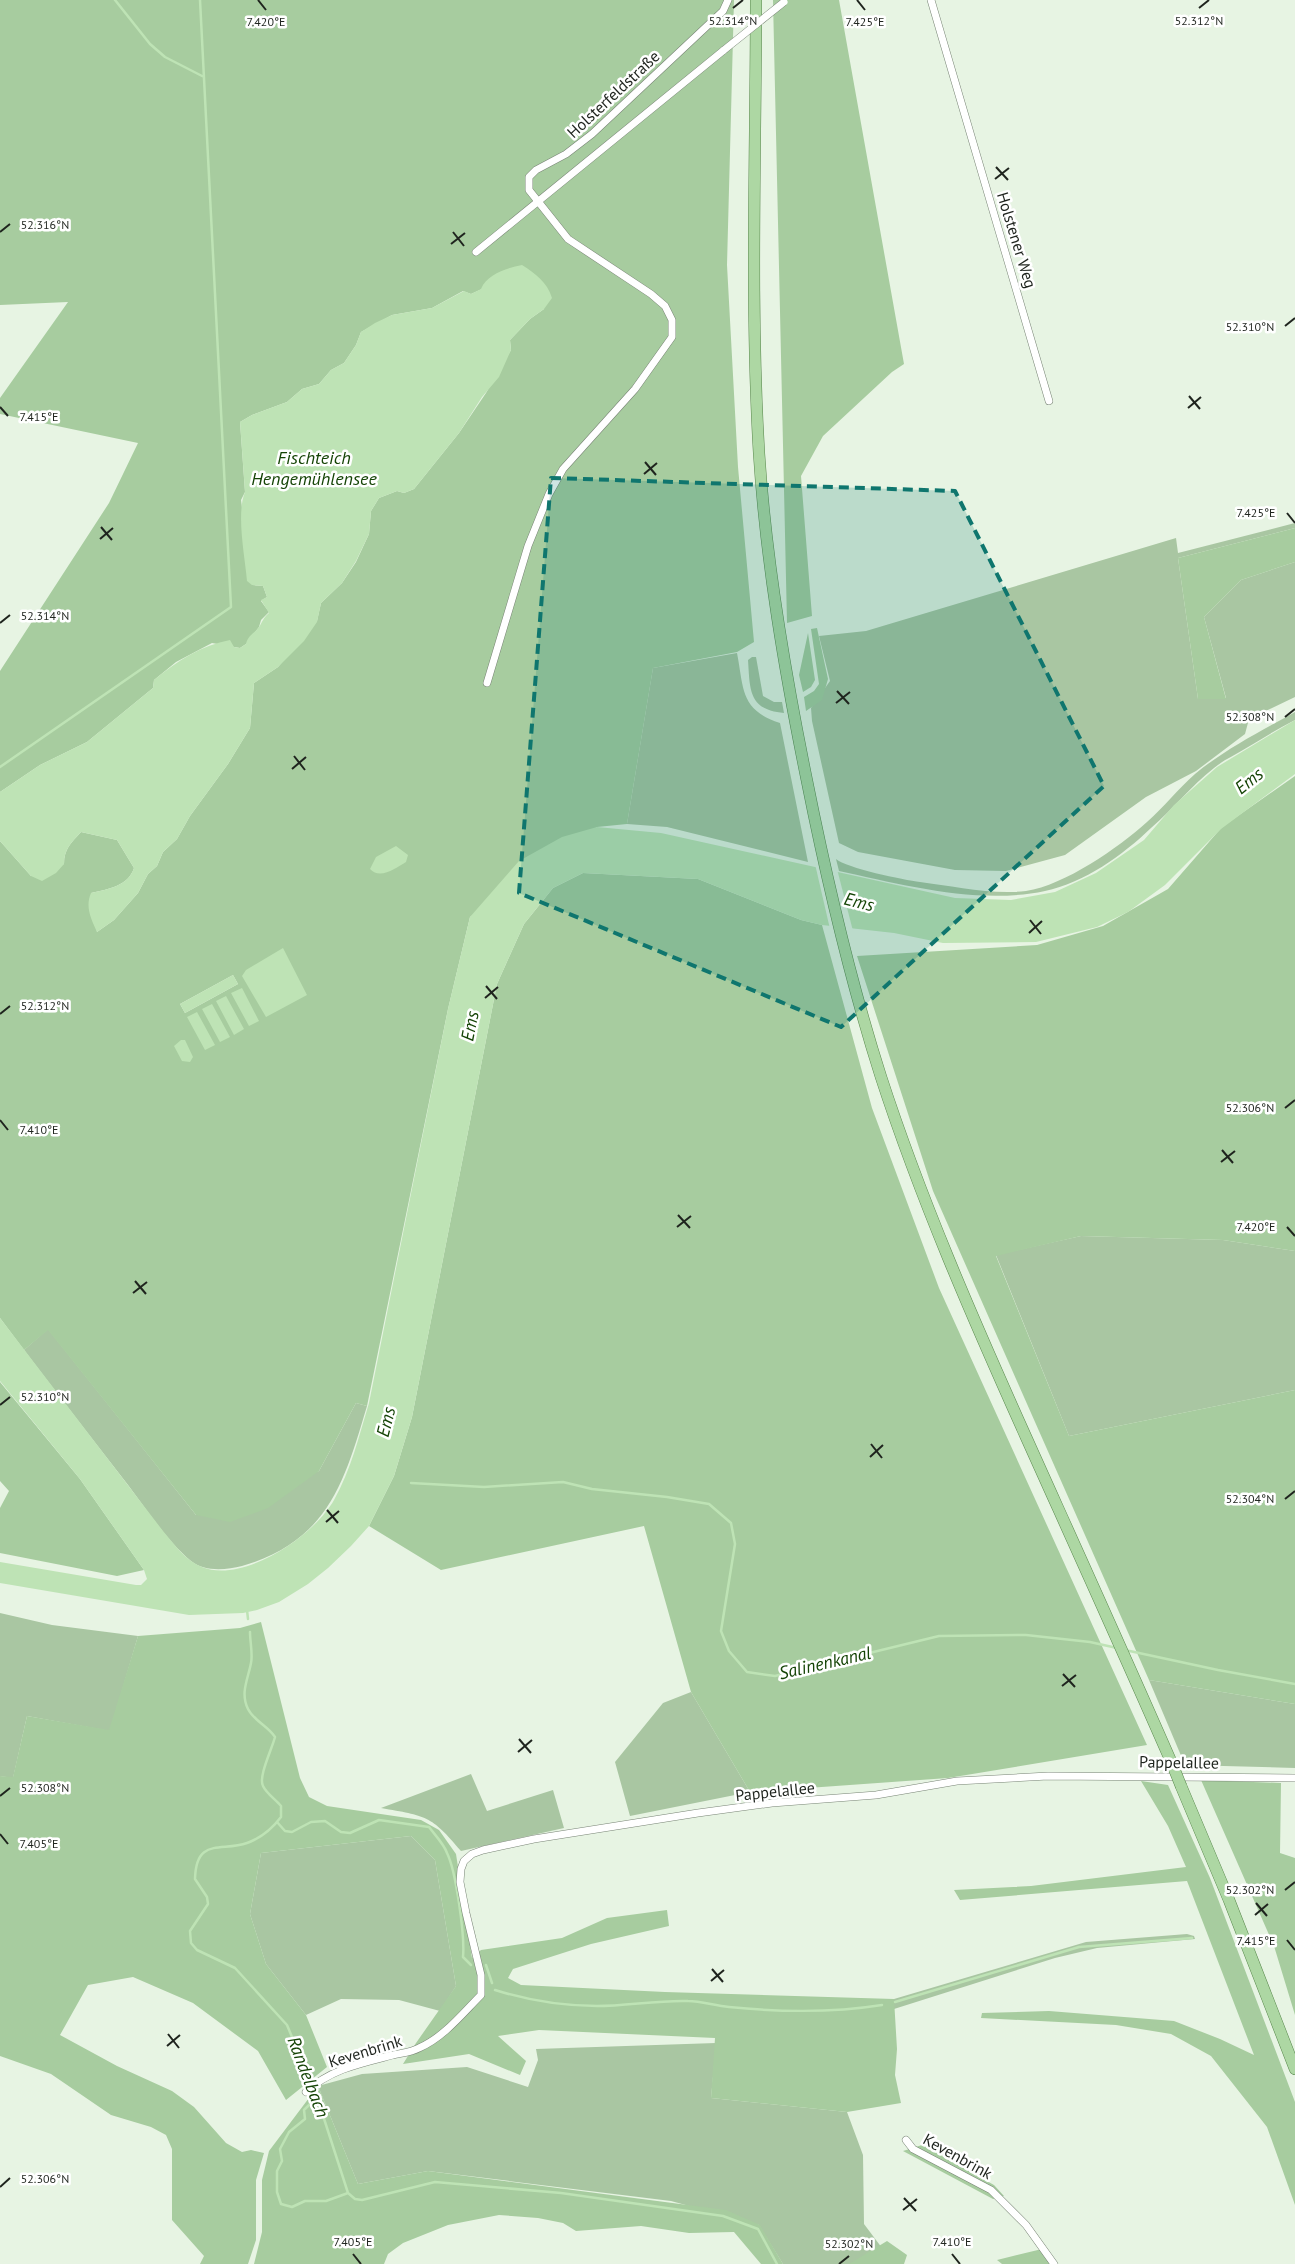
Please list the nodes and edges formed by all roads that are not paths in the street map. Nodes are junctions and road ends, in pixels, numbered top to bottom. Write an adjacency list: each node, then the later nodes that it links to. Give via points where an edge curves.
1 (728, 0): 5 (street, Holsterfeldstraße, via 723,11 592,134 566,154 536,170 530,177 529,190)
2 (756, 0): 11 (main road, bridge, via 755,298 759,452 769,555 789,692 824,865 859,1002 884,1086 936,1228 982,1339 1182,1786)
3 (930, 0): 7 (street, Holstener Weg)
4 (785, 1): 5 (street, bridge)
5 (538, 203): 6 (street); 8 (street, via 568,239 665,306 672,320 672,337 635,389 563,469 549,494 528,546)
6 (476, 252)
7 (1050, 401)
8 (487, 683)
9 (1295, 1778): 10 (street, Pappelallee, via 1048,1776 957,1782 876,1795 772,1803 698,1813 483,1850 464,1860 460,1882 481,1976 481,1996)
10 (434, 2040): 12 (street, Kevenbrink, via 418,2049 336,2071)
11 (1295, 2069)
12 (306, 2092)
13 (906, 2140): 14 (street, Kevenbrink, via 914,2149 991,2190 1026,2225)
14 (1054, 2264)

